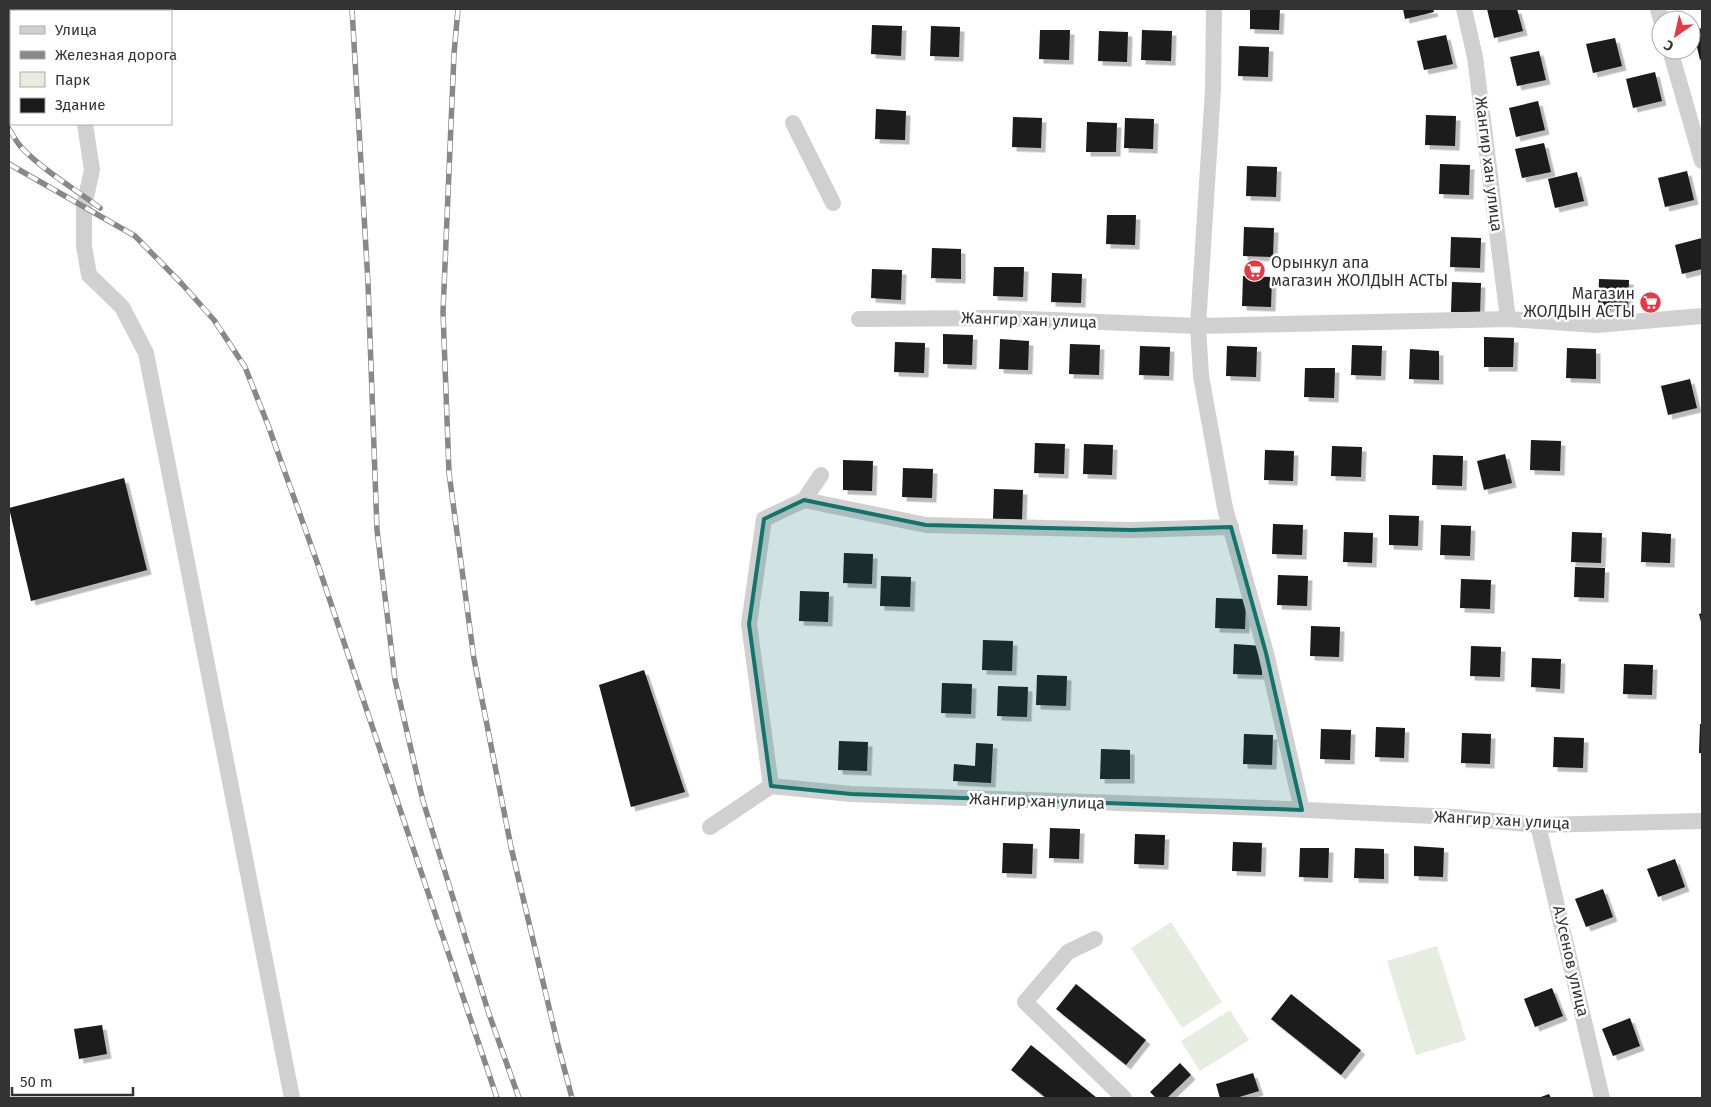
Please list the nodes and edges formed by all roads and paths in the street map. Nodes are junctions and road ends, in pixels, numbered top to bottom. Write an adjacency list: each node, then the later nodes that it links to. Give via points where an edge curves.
1 (1214, 9): 11 (street, via 1213,89)
2 (1464, 9): 10 (street, Жангир хан улица, via 1475,57)
3 (1673, 60): 6 (street)
4 (793, 124): 7 (street)
5 (85, 125): 21 (street, via 92,170 84,206 84,246 89,276 122,307 146,353)
6 (1702, 162)
7 (833, 203)
8 (1702, 316): 10 (street, Жангир хан улица, via 1596,325)
9 (859, 319): 11 (street, Жангир хан улица, via 1001,318)
10 (1508, 319): 11 (street, Жангир хан улица)
11 (1198, 326): 14 (street, via 1201,376)
12 (821, 475): 13 (street)
13 (804, 500): 14 (street, via 926,525 1131,530); 15 (street, via 764,519 749,624)
14 (1231, 528): 16 (street, via 1266,653)
15 (771, 786): 16 (street, Жангир хан улица, via 851,794); 19 (street)
16 (1302, 810): 18 (street, Жангир хан улица, via 1454,817)
17 (1702, 821): 18 (street, Жангир хан улица)
18 (1538, 825): 23 (street, А.Усенов улица)
19 (710, 827)
20 (1094, 939): 22 (street, via 1068,952 1025,1002)
21 (292, 1098)
22 (1124, 1098)
23 (1602, 1098)

